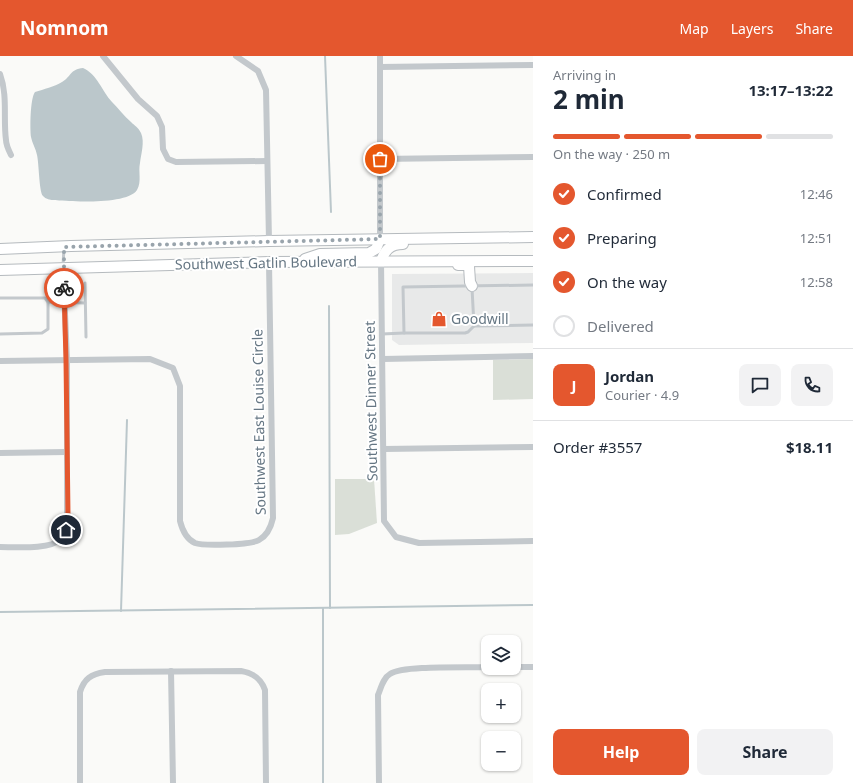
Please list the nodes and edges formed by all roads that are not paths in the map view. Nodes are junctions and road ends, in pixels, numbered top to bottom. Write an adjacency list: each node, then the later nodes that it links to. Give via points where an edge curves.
1 (103, 56): 10 (street, via 138,99 157,116 162,127 163,149 168,159 176,162)
2 (236, 56): 10 (street, via 258,71 266,90)
3 (380, 56): 5 (street)
4 (533, 65): 5 (street)
5 (380, 67): 9 (street)
6 (0, 74): 7 (street, via 5,97 6,142)
7 (11, 155)
8 (533, 157): 9 (street)
9 (380, 159): 13 (street)
10 (267, 161): 14 (street)
11 (533, 237): 12 (main road, Southwest Gatlin Boulevard)
12 (456, 238): 13 (main road, Southwest Gatlin Boulevard); 17 (main road, via 443,243 394,244)
13 (380, 239): 14 (main road, Southwest Gatlin Boulevard); 22 (main road, via 376,249 369,253 320,254)
14 (269, 241): 15 (main road, Southwest Gatlin Boulevard)
15 (64, 247): 16 (main road, Southwest Gatlin Boulevard); 23 (lane)
16 (0, 250)
17 (381, 261): 18 (main road, Southwest Gatlin Boulevard); 22 (main road, Southwest Gatlin Boulevard); 36 (street, Southwest Dinner Street)
18 (402, 261): 19 (main road, Southwest Gatlin Boulevard); 27 (main road, via 418,265 468,265)
19 (482, 261): 20 (main road, Southwest Gatlin Boulevard); 27 (main road, via 476,267)
20 (533, 261)
21 (269, 262): 22 (main road, Southwest Gatlin Boulevard); 23 (main road, Southwest Gatlin Boulevard); 40 (street, Southwest East Louise Circle, via 273,518 265,536 256,542 194,542 183,530 180,520 180,386 173,368 150,359)
22 (298, 262)
23 (63, 268): 24 (main road, Southwest Gatlin Boulevard); 30 (street)
24 (0, 270)
25 (85, 283): 31 (lane)
26 (533, 285): 27 (lane)
27 (472, 286): 33 (lane); 34 (lane, via 403,287)
28 (0, 298): 29 (lane, via 45,298)
29 (48, 302): 30 (lane); 35 (lane, via 48,329 42,333)
30 (65, 302): 31 (lane); 40 (street)
31 (85, 303): 37 (lane)
32 (533, 325): 33 (lane)
33 (474, 326): 34 (lane, via 468,332)
34 (404, 333): 36 (lane)
35 (0, 334)
36 (382, 334): 39 (street, Southwest Dinner Street)
37 (86, 337)
38 (533, 356): 39 (street)
39 (382, 359): 43 (street, Southwest Dinner Street)
40 (66, 360): 41 (street); 44 (street)
41 (0, 361)
42 (533, 447): 43 (street)
43 (384, 449): 46 (street, Southwest Dinner Street, via 384,521 396,537 419,543)
44 (66, 452): 45 (street); 47 (street, via 67,524 61,538 48,545)
45 (0, 453)
46 (533, 541)
47 (0, 547)
48 (481, 667): 55 (street, via 409,668 390,674 383,682 378,695)
49 (521, 667): 50 (street)
50 (533, 667)
51 (171, 671): 52 (street, via 105,672 98,673 84,682 80,692); 53 (street); 54 (street, via 241,671 257,677 263,684)
52 (80, 783)
53 (173, 783)
54 (266, 783)
55 (379, 783)

